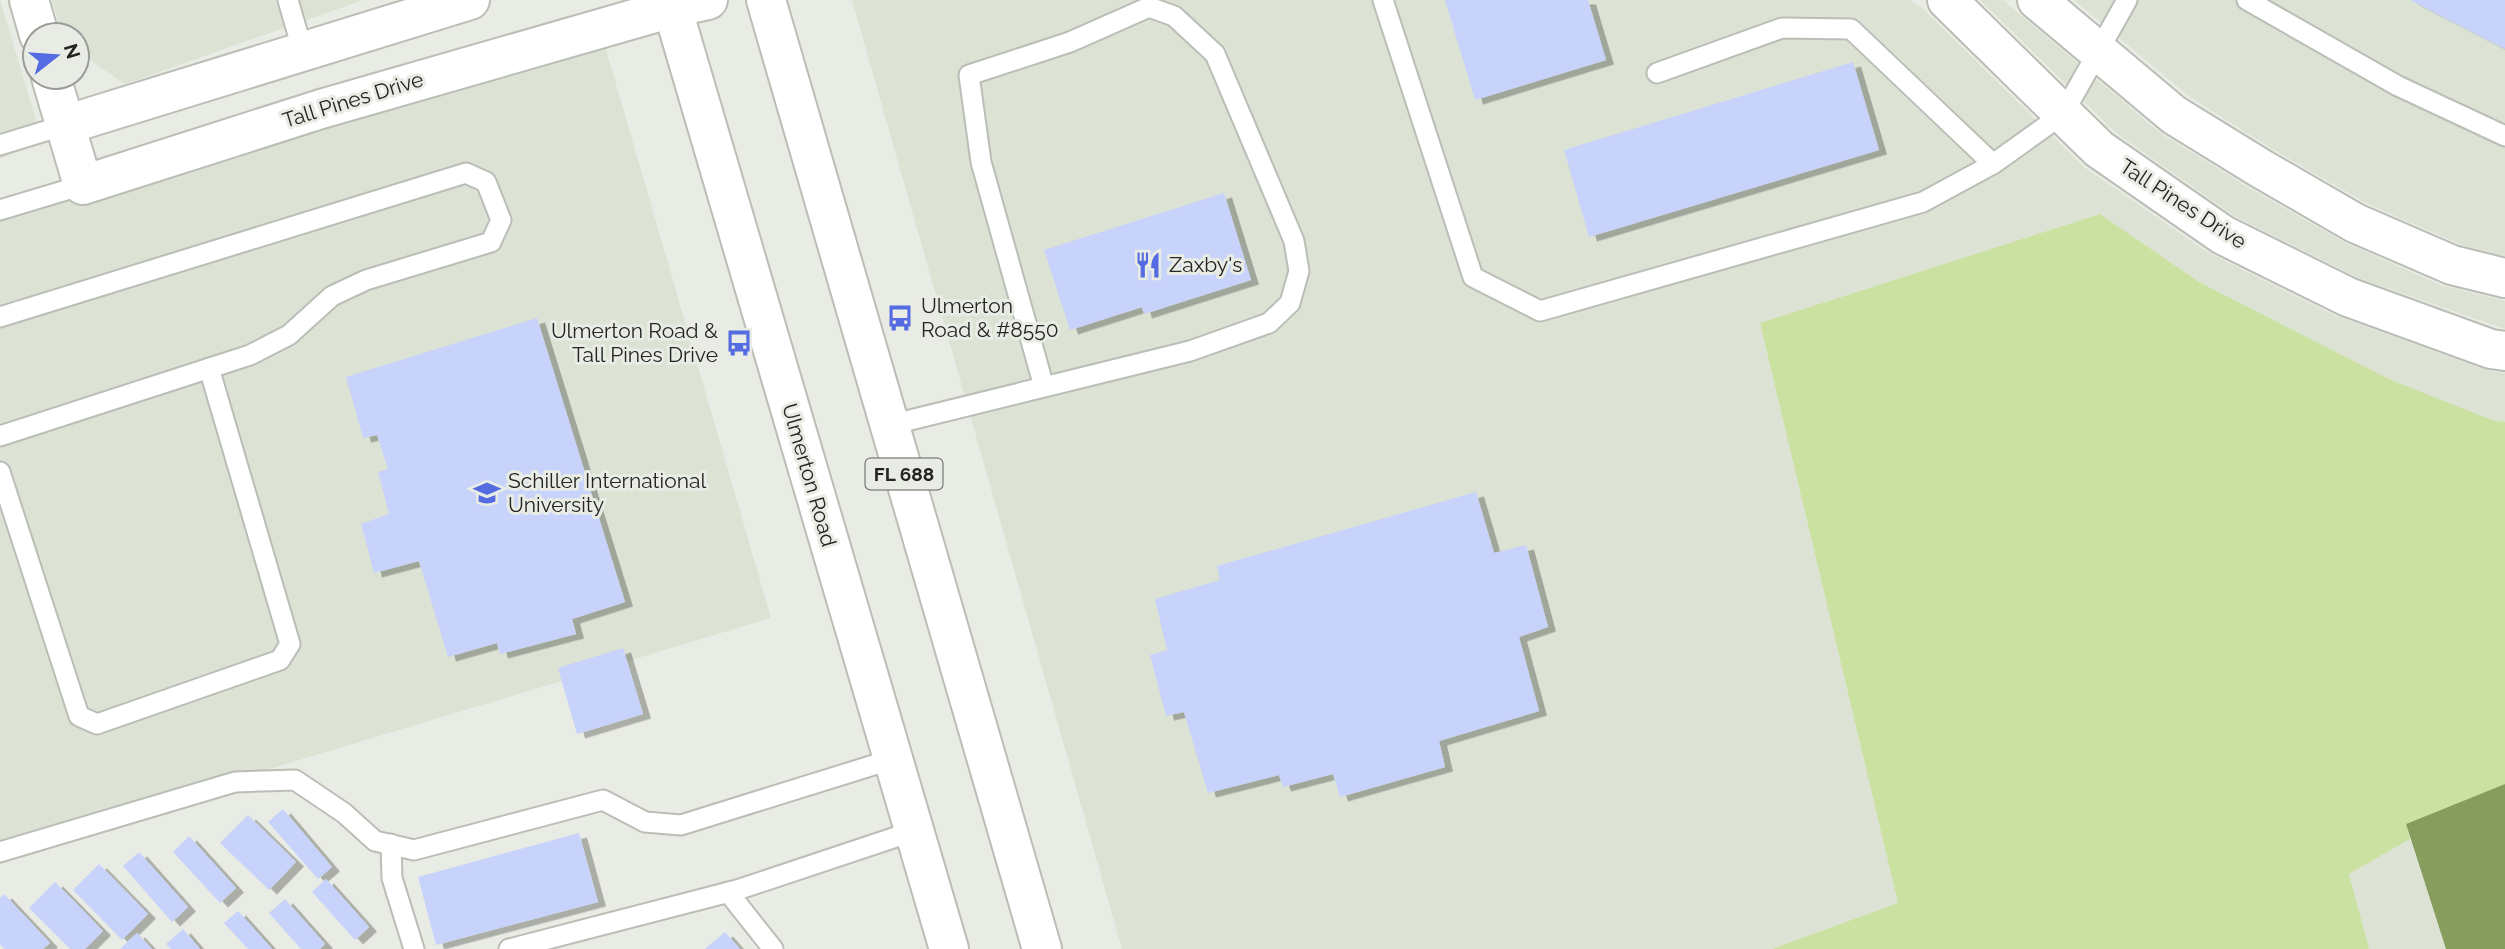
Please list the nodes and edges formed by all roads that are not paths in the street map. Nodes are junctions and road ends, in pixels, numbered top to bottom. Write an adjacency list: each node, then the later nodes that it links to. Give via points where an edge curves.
1 (29, 0): 13 (street)
2 (288, 0): 15 (lane)
3 (470, 0): 15 (street)
4 (766, 0): 31 (street, FL 688)
5 (1383, 0): 23 (lane, via 1473,277 1540,311 1923,202)
6 (1947, 0): 19 (street, Tall Pines Drive)
7 (2037, 0): 16 (street)
8 (2127, 0): 16 (lane)
9 (2247, 0): 14 (lane)
10 (2281, 0): 14 (lane)
11 (684, 3): 24 (street, Tall Pines Drive, via 321,109); 34 (street, Ulmerton Road)
12 (1148, 3): 30 (lane, via 1070,42 969,75 981,162); 30 (lane, via 1174,16 1214,54 1294,241 1299,271 1290,303 1269,323 1190,351)
13 (35, 21)
14 (2289, 24): 21 (lane, via 2398,86)
15 (303, 52): 20 (street)
16 (2099, 52): 19 (lane); 26 (street, via 2174,115 2355,223 2452,265)
17 (1657, 73): 23 (lane, via 1782,29 1851,29)
18 (55, 91): 20 (street)
19 (2063, 114): 23 (lane); 28 (street, Tall Pines Drive, via 2099,149 2223,235 2348,297)
20 (65, 125): 22 (lane); 24 (street)
21 (2505, 136)
22 (0, 145)
23 (1993, 164)
24 (83, 185): 25 (lane, Tall Pines Drive)
25 (0, 210)
26 (2505, 278)
27 (0, 317): 29 (lane, via 467,173 486,182 501,220 491,242 366,280 332,296 289,335 250,355)
28 (2505, 351)
29 (209, 368): 32 (lane); 33 (lane, via 290,644 281,660 97,724 79,716)
30 (1044, 387): 31 (lane)
31 (890, 425): 43 (street, FL 688)
32 (0, 436)
33 (0, 472)
34 (893, 760): 35 (street, Ulmerton Road); 36 (lane, via 681,825 645,822 603,800 414,850)
35 (914, 831): 38 (lane); 42 (street, Ulmerton Road)
36 (391, 844): 37 (lane, via 375,841 295,780 235,782); 39 (lane, via 392,878)
37 (0, 852)
38 (728, 892): 40 (lane); 41 (lane)
39 (414, 949)
40 (509, 949)
41 (773, 949)
42 (949, 949)
43 (1042, 949)

